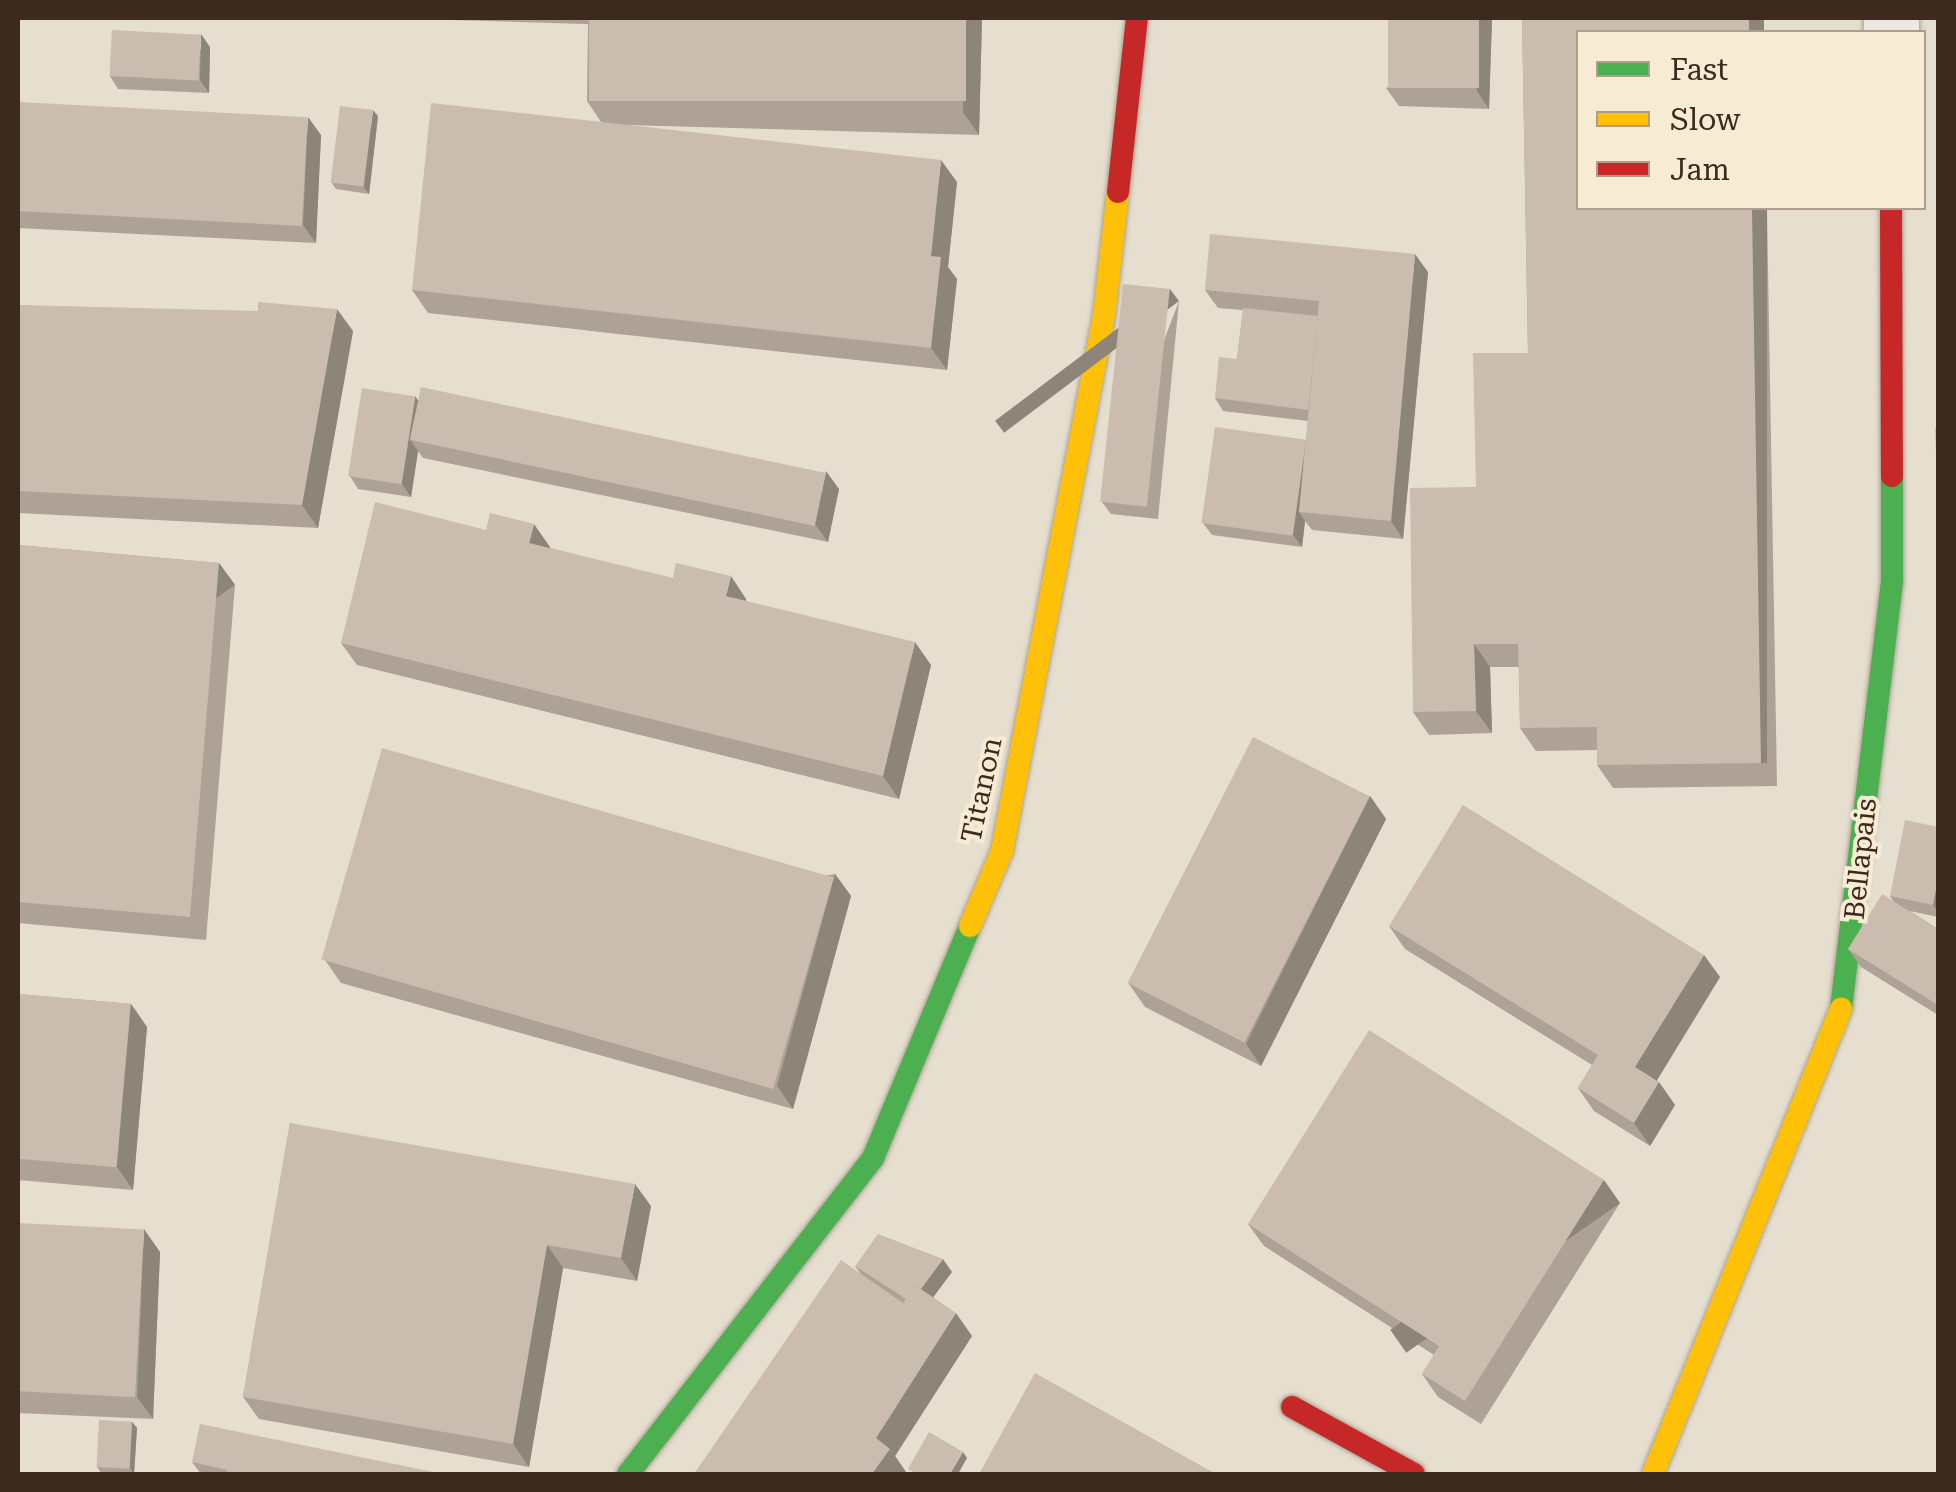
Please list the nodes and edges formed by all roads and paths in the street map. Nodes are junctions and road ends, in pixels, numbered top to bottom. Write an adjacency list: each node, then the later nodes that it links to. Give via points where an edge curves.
1 (1137, 18): 4 (street, Titanon, via 1104,316 1002,851 872,1158)
2 (1892, 210): 6 (street, Bellapais, via 1892,578 1845,998)
3 (1292, 1407): 5 (street)
4 (628, 1474)
5 (1414, 1474)
6 (1653, 1474)

